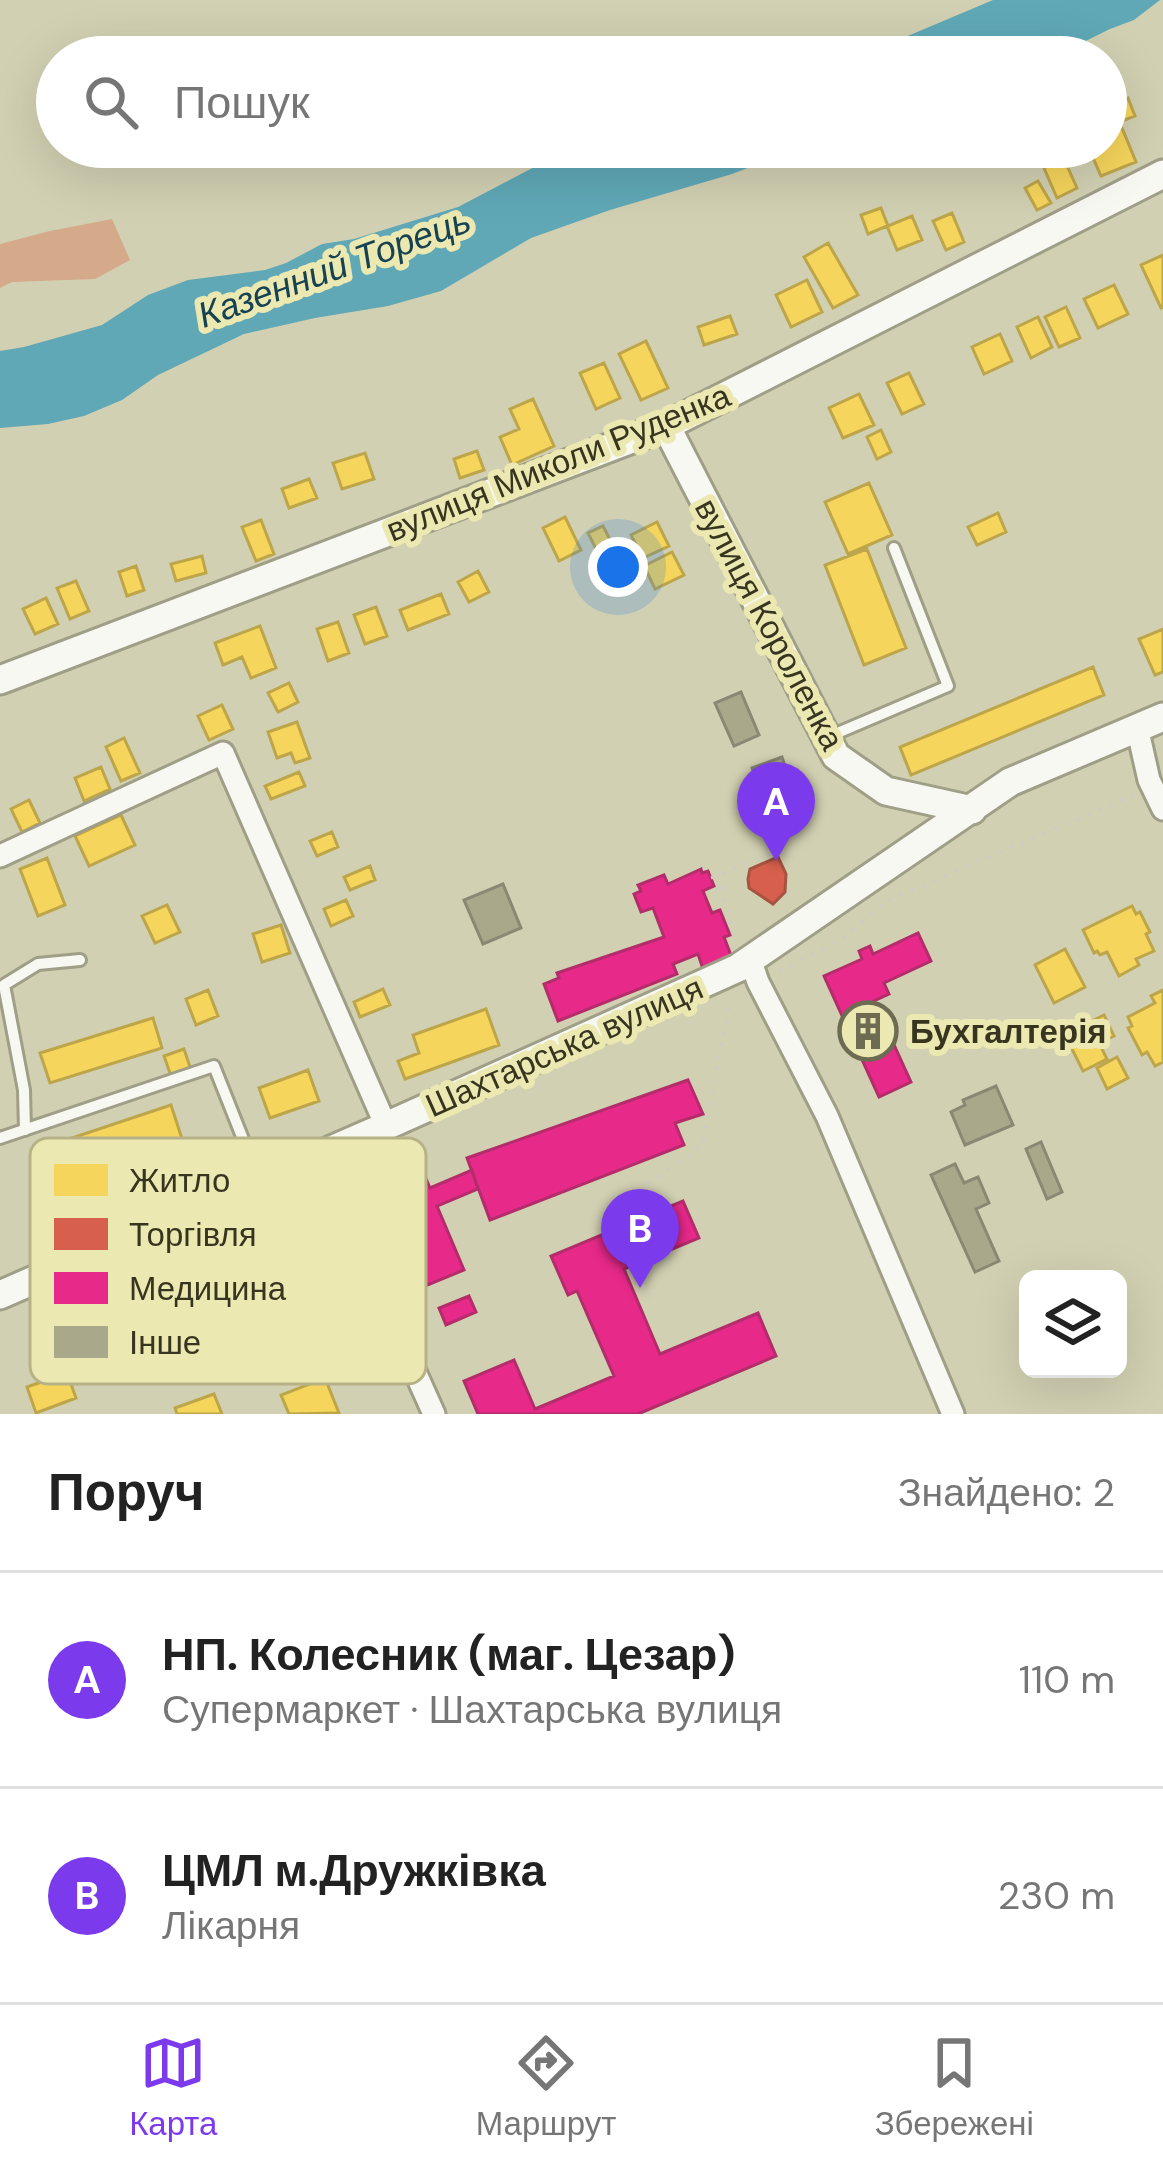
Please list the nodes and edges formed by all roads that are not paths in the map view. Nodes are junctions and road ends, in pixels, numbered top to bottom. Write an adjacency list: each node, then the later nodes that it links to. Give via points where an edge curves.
1 (1163, 174): 2 (street, вулиця Миколи Руденка)
2 (666, 426): 4 (street, вулиця Миколи Руденка); 6 (street, вулиця Короленка)
3 (894, 548): 6 (lane, via 947,686)
4 (0, 680)
5 (1150, 722): 7 (street, via 1152,787); 8 (street, Шахтарська вулиця, via 1010,782)
6 (824, 738): 8 (street, вулиця Короленка, via 886,791)
7 (1163, 808)
8 (972, 809): 11 (street, Шахтарська вулиця)
9 (0, 856): 12 (street, via 224,753)
10 (80, 960): 13 (lane, via 38,964 4,985)
11 (749, 969): 12 (street, Шахтарська вулиця); 21 (street, via 827,1116)
12 (386, 1126): 16 (street, Шахтарська вулиця)
13 (25, 1130): 14 (lane); 15 (lane, via 214,1066)
14 (0, 1138)
15 (243, 1138)
16 (357, 1138)
17 (30, 1282): 18 (street, Шахтарська вулиця)
18 (0, 1295)
19 (420, 1384): 20 (street)
20 (434, 1414)
21 (953, 1414)

